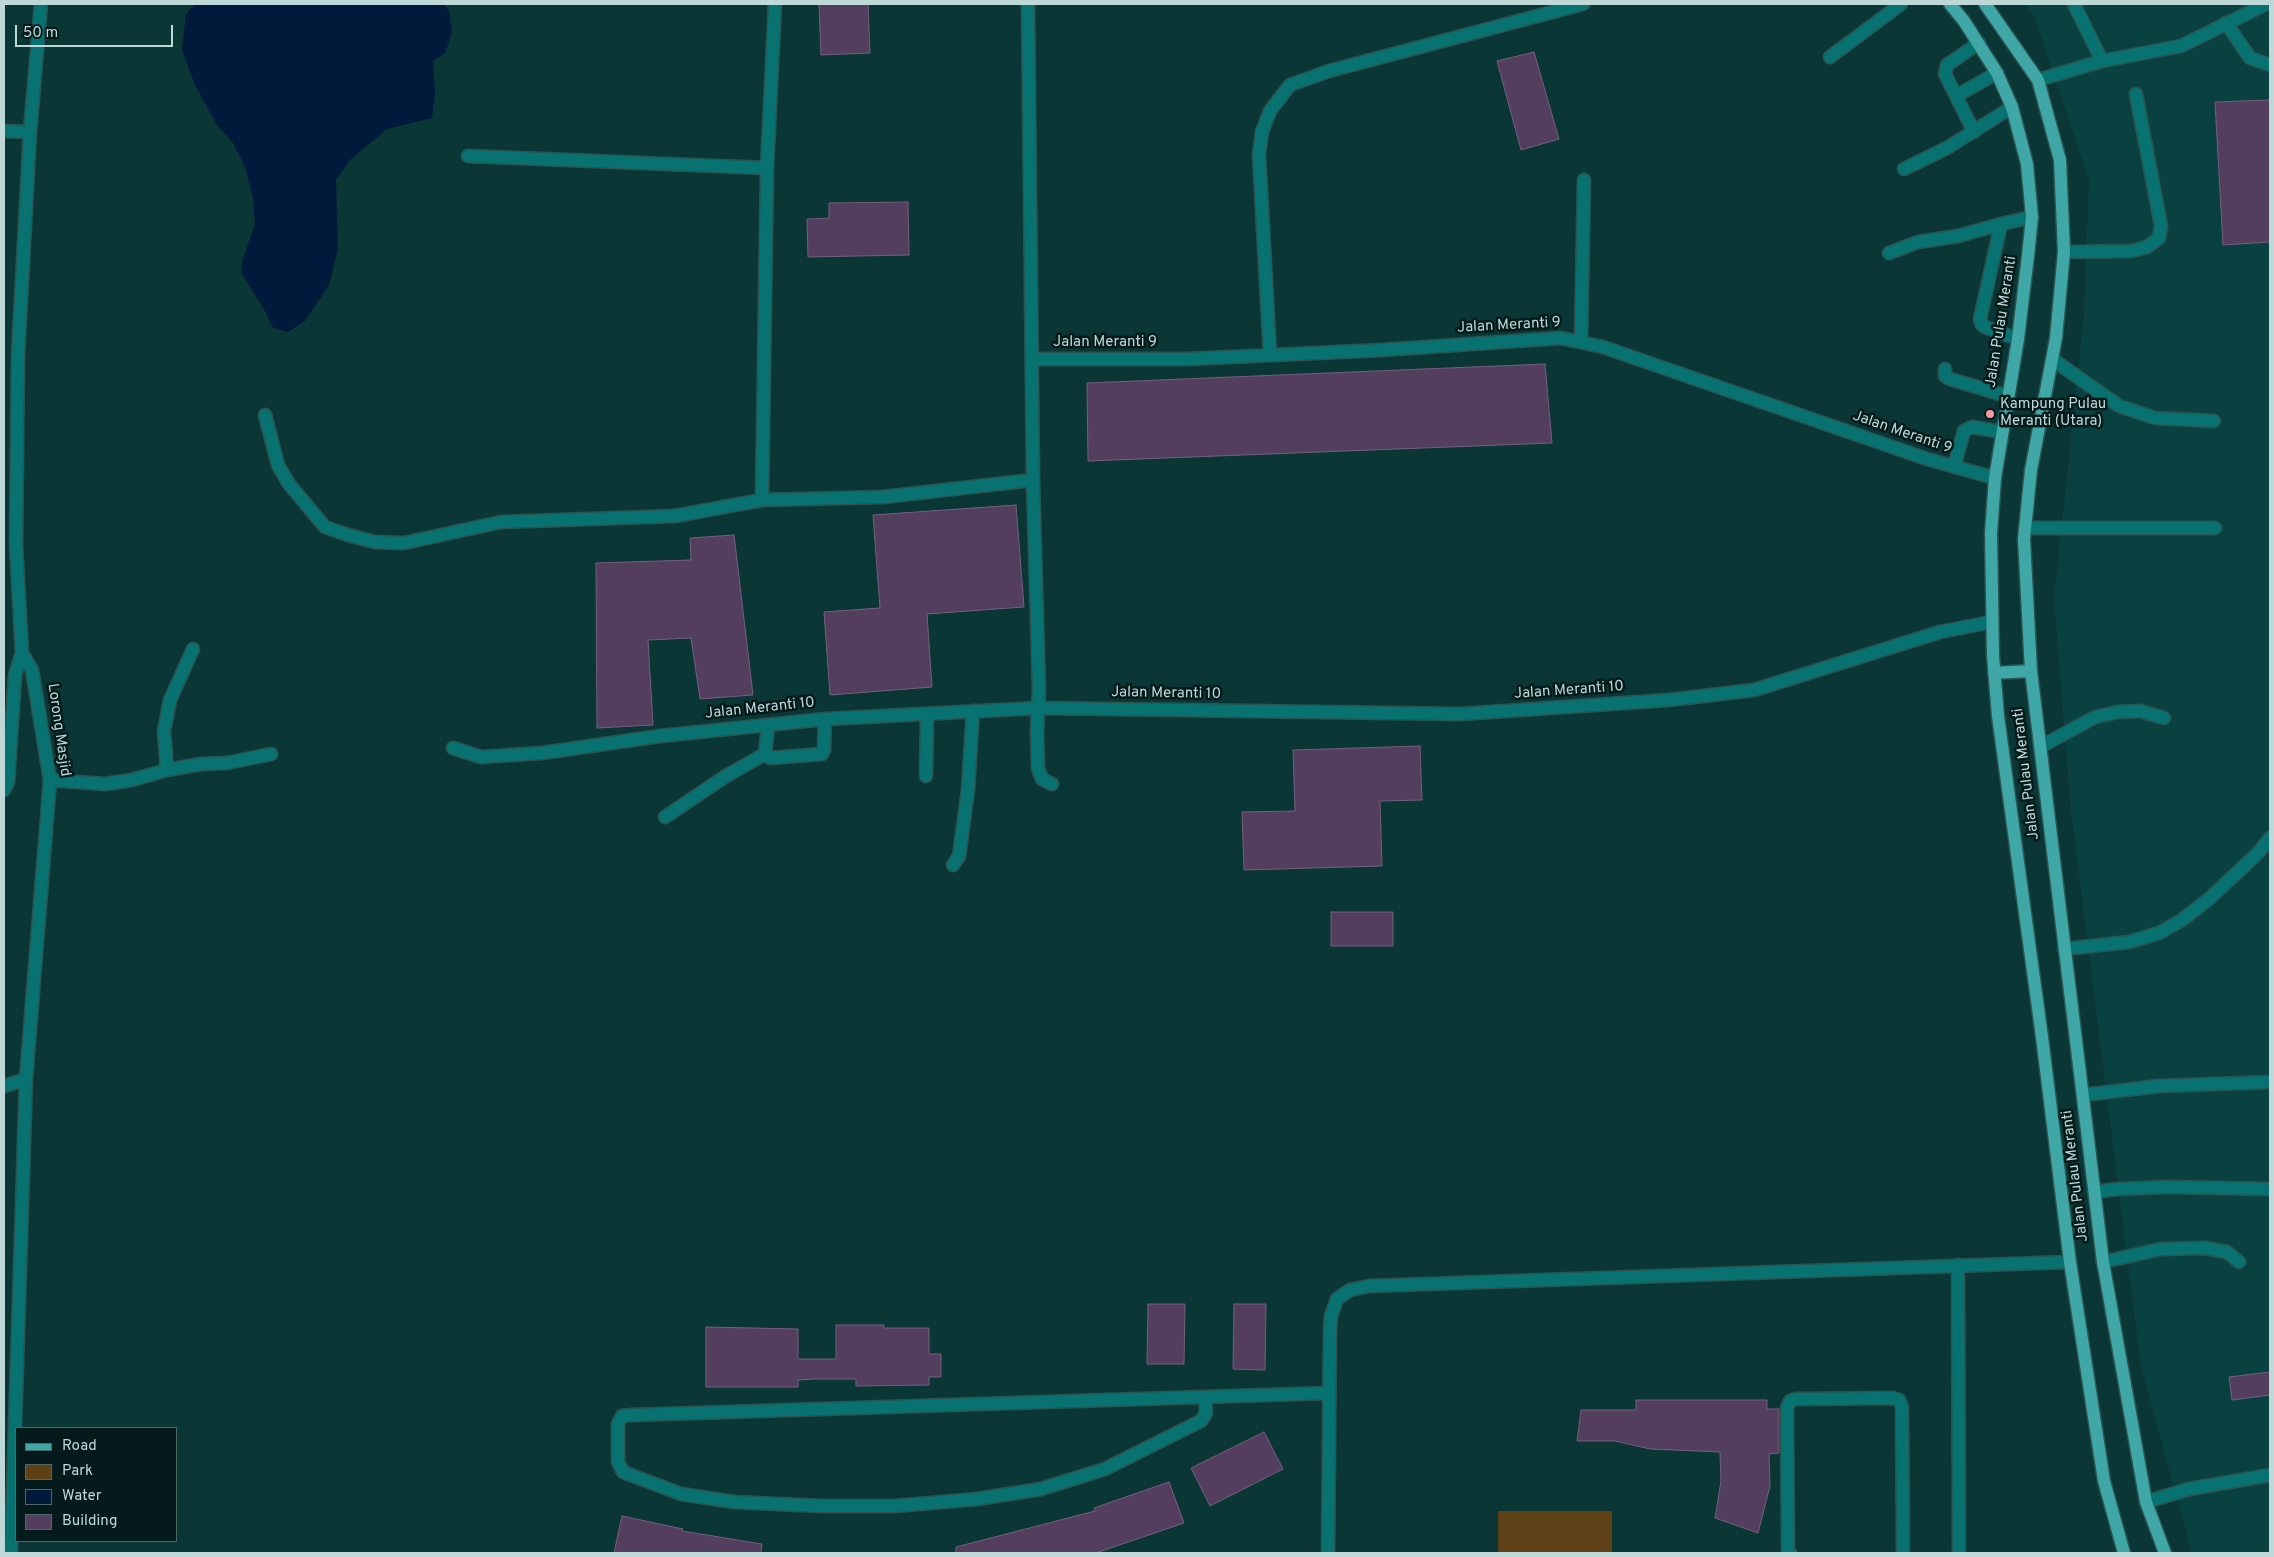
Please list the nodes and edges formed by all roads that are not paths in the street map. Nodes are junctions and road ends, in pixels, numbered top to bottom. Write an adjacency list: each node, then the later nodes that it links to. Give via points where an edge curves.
1 (41, 4): 21 (street, Lorong Masjid)
2 (775, 4): 24 (street)
3 (1028, 4): 34 (street)
4 (1583, 4): 33 (street, via 1329,71 1290,85 1270,112 1262,132 1259,154)
5 (1901, 4): 12 (street)
6 (1950, 4): 11 (main road, Jalan Pulau Meranti)
7 (1985, 4): 16 (main road, Jalan Pulau Meranti)
8 (2074, 4): 13 (street)
9 (2266, 4): 10 (street)
10 (2226, 23): 13 (street, via 2181,46); 14 (street, via 2250,58)
11 (1979, 43): 15 (main road, Jalan Pulau Meranti); 18 (street, via 1947,65 1945,74)
12 (1830, 58)
13 (2102, 61): 16 (street)
14 (2270, 65)
15 (1997, 73): 18 (street); 19 (main road, Jalan Pulau Meranti)
16 (2038, 80): 29 (main road, Jalan Pulau Meranti, via 2060,160)
17 (2136, 94): 29 (street, via 2162,226 2159,238 2148,247 2132,251)
18 (1956, 96): 22 (street)
19 (2012, 107): 22 (street); 27 (main road, Jalan Pulau Meranti, via 2027,164)
20 (4, 131): 21 (street)
21 (30, 132): 49 (street, Lorong Masjid, via 18,354 16,545)
22 (1974, 132): 25 (street)
23 (468, 156): 24 (street)
24 (767, 168): 44 (street)
25 (1904, 169)
26 (1584, 180): 32 (street)
27 (2032, 217): 28 (street); 31 (main road, Jalan Pulau Meranti)
28 (2002, 224): 30 (street, via 1958,236 1918,242); 31 (street, via 1980,319 1985,327)
29 (2064, 252): 35 (main road, Jalan Pulau Meranti)
30 (1889, 253)
31 (2018, 339): 37 (main road, Jalan Pulau Meranti)
32 (1581, 341): 33 (street, Jalan Meranti 9, via 1561,338); 41 (street, Jalan Meranti 9)
33 (1270, 354): 34 (street, Jalan Meranti 9, via 1187,359)
34 (1032, 359): 43 (street)
35 (2052, 359): 39 (street, via 2120,406 2155,418); 45 (main road, Jalan Pulau Meranti, via 2031,470)
36 (1945, 370): 37 (street, via 1950,379)
37 (2007, 396): 40 (main road, Jalan Pulau Meranti)
38 (265, 415): 44 (street, via 278,465 325,527 374,542 404,543 501,522 675,516)
39 (2214, 421)
40 (2002, 432): 41 (street, via 1972,427 1964,431); 42 (main road, Jalan Pulau Meranti)
41 (1954, 467): 42 (street, Jalan Meranti 9)
42 (1995, 478): 47 (main road, Jalan Pulau Meranti)
43 (1033, 480): 44 (street, via 882,497); 52 (street)
44 (762, 500)
45 (2025, 528): 46 (street); 50 (main road, Jalan Pulau Meranti)
46 (2215, 528)
47 (1991, 622): 51 (main road, Jalan Pulau Meranti); 52 (street, Jalan Meranti 10, via 1940,632 1754,690 1669,700 1461,714)
48 (193, 649): 62 (street, via 170,700 164,731)
49 (22, 653): 64 (street, Lorong Masjid, via 32,670); 66 (street, via 15,675 8,782)
50 (2031, 671): 51 (main road); 58 (main road, Jalan Pulau Meranti)
51 (1994, 674): 77 (main road, Jalan Pulau Meranti)
52 (1039, 708): 53 (street, Jalan Meranti 10); 65 (street, via 1038,768 1042,779)
53 (972, 712): 54 (street, Jalan Meranti 10); 69 (street, via 968,790 959,856)
54 (927, 714): 56 (street, Jalan Meranti 10); 63 (street)
55 (2164, 718): 58 (street, via 2140,712 2095,717)
56 (825, 719): 57 (street, Jalan Meranti 10); 61 (street, via 822,754 770,758)
57 (768, 726): 59 (street, Jalan Meranti 10, via 660,736 542,753 481,757); 61 (street)
58 (2040, 747): 70 (main road, Jalan Pulau Meranti)
59 (453, 748)
60 (270, 754): 62 (street)
61 (765, 754): 67 (street)
62 (167, 770): 64 (street, via 105,784)
63 (926, 776)
64 (50, 780): 71 (street, Lorong Masjid)
65 (1052, 784)
66 (4, 790)
67 (666, 817)
68 (2270, 838): 70 (street, via 2210,898 2167,929 2129,942)
69 (953, 865)
70 (2064, 949): 74 (main road, Jalan Pulau Meranti)
71 (26, 1079): 73 (street); 85 (street, Lorong Masjid)
72 (2270, 1082): 74 (street, via 2159,1086)
73 (4, 1086)
74 (2083, 1095): 76 (main road, Jalan Pulau Meranti)
75 (2270, 1188): 76 (street, via 2167,1187)
76 (2094, 1192): 78 (main road, Jalan Pulau Meranti)
77 (2070, 1262): 80 (street); 90 (main road, Jalan Pulau Meranti, via 2104,1481)
78 (2103, 1262): 79 (street, via 2161,1249 2204,1248 2227,1252); 84 (main road, Jalan Pulau Meranti)
79 (2239, 1262)
80 (1958, 1265): 81 (street, via 1369,1286 1350,1290 1337,1299 1331,1316); 89 (street)
81 (1329, 1393): 82 (street); 86 (street)
82 (1205, 1397): 82 (street, via 1206,1413 1201,1421 1105,1469 1041,1489 977,1500 896,1506 734,1502 681,1494 623,1472 618,1462 618,1424 622,1416)
83 (2270, 1475): 84 (street, via 2189,1489)
84 (2146, 1502): 91 (main road, Jalan Pulau Meranti)
85 (11, 1553)
86 (1328, 1553)
87 (1790, 1553): 88 (street, via 1787,1408 1796,1398 1899,1400 1902,1407)
88 (1903, 1553)
89 (1959, 1553)
90 (2124, 1553)
91 (2165, 1553)

